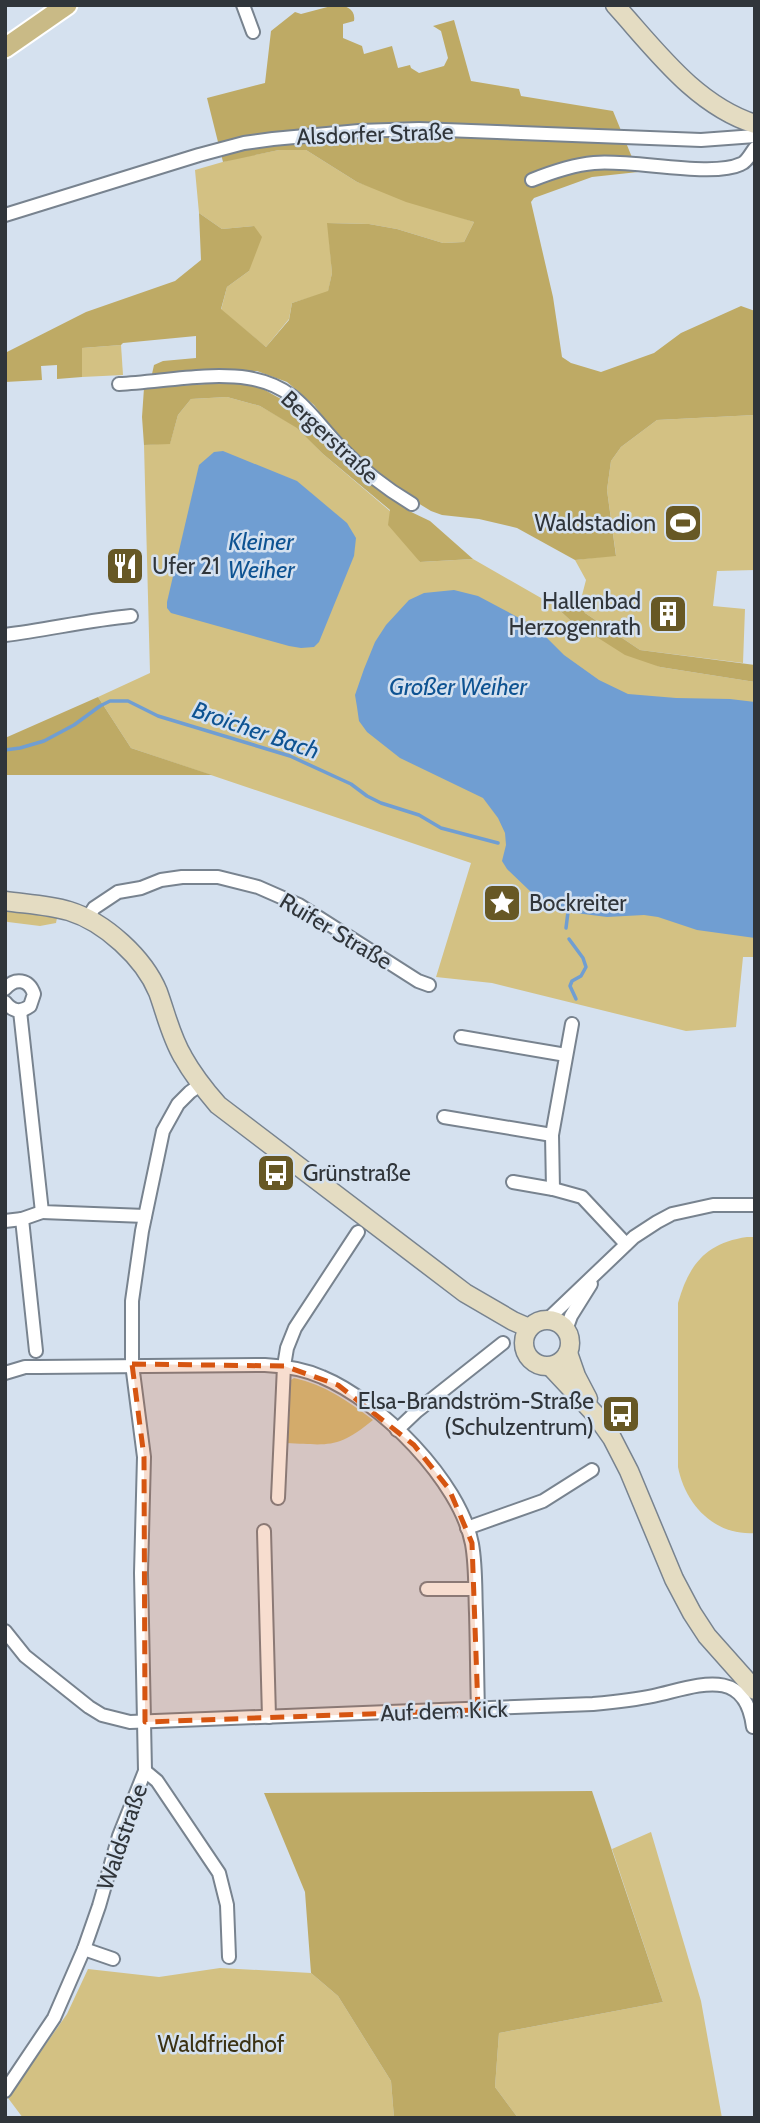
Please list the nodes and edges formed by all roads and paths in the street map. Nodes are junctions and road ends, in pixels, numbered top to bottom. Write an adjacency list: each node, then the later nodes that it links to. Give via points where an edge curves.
1 (67, 5): 5 (main road)
2 (243, 5): 4 (street)
3 (615, 5): 6 (main road, via 683,80 710,101)
4 (253, 32)
5 (5, 48)
6 (755, 124)
7 (755, 135): 10 (street, Alsdorfer Straße, via 701,140 419,129 273,139 186,159)
8 (755, 148): 9 (street, via 744,164 724,169 596,163 566,167)
9 (531, 180)
10 (5, 215)
11 (119, 384): 12 (street, Bergerstraße, via 229,377 272,385 312,413 360,467 391,493)
12 (412, 503)
13 (131, 615): 14 (street)
14 (5, 635)
15 (5, 901): 16 (main road, via 45,906)
16 (87, 919): 18 (street, Ruifer Straße, via 94,908 118,892 162,880 218,877 258,887 299,905); 23 (main road, via 120,943 149,976 182,1055)
17 (7, 983): 19 (street, via 23,981 33,989 30,1006)
18 (429, 985)
19 (10, 1007): 29 (street)
20 (572, 1024): 22 (street)
21 (461, 1037): 22 (street)
22 (566, 1055): 25 (street)
23 (200, 1085): 30 (street, via 178,1104 163,1131); 38 (main road, via 280,1154 465,1293 501,1328)
24 (444, 1117): 25 (street)
25 (552, 1135): 27 (street)
26 (513, 1182): 27 (street)
27 (553, 1189): 34 (street, via 584,1199)
28 (755, 1205): 34 (street, via 713,1205 673,1214)
29 (42, 1212): 30 (street); 31 (street)
30 (145, 1216): 42 (street, via 132,1301)
31 (22, 1219): 32 (street); 40 (street)
32 (5, 1221)
33 (358, 1231): 43 (street, via 295,1328)
34 (626, 1244): 35 (street)
35 (597, 1275): 36 (street); 37 (street)
36 (547, 1320): 37 (main road); 38 (main road)
37 (566, 1330): 41 (main road)
38 (526, 1335): 44 (main road, via 531,1361)
39 (503, 1343): 47 (street)
40 (36, 1350)
41 (568, 1353): 44 (main road); 46 (main road)
42 (132, 1364): 43 (street); 45 (street, via 25,1367); 58 (street, via 144,1457)
43 (284, 1366): 47 (street, via 338,1385); 49 (street)
44 (551, 1367): 46 (main road)
45 (5, 1373)
46 (595, 1415): 55 (main road, via 629,1471 692,1613)
47 (397, 1430): 50 (street, via 449,1489)
48 (593, 1470): 50 (street, via 543,1501)
49 (278, 1498)
50 (467, 1528): 53 (street)
51 (264, 1531): 57 (street)
52 (427, 1589): 53 (street)
53 (475, 1589): 56 (street)
54 (5, 1631): 58 (street, Auf dem Kick, via 25,1656 89,1707 117,1720)
55 (747, 1691): 56 (street, Auf dem Kick, via 719,1683 606,1703); 59 (street)
56 (478, 1710): 57 (street, Auf dem Kick)
57 (269, 1717): 58 (street, Auf dem Kick)
58 (145, 1722): 60 (street, Waldstraße)
59 (753, 1727)
60 (145, 1771): 61 (street, Waldstraße, via 119,1836); 62 (street, via 157,1781 219,1873 227,1905)
61 (84, 1949): 63 (street); 64 (street, Waldstraße, via 54,2018)
62 (229, 1957)
63 (113, 1959)
64 (5, 2091)

